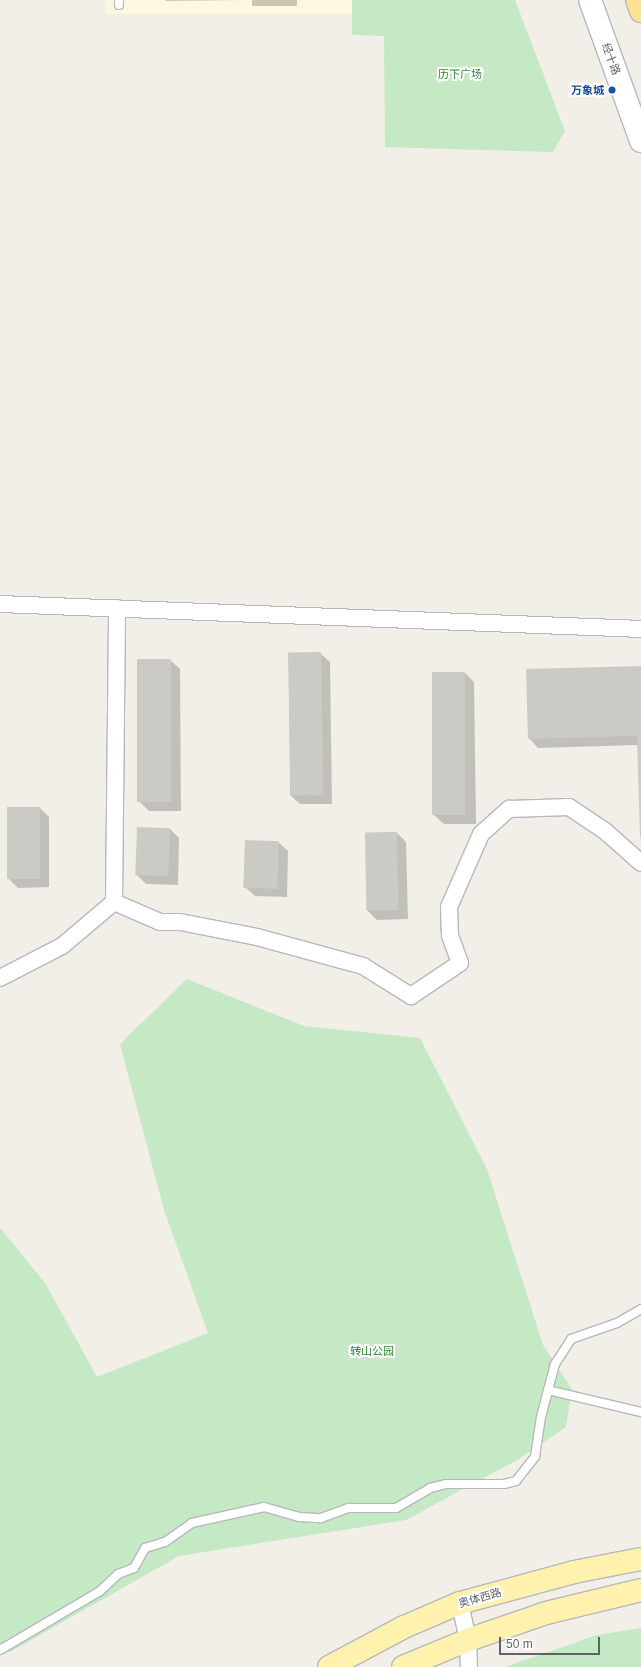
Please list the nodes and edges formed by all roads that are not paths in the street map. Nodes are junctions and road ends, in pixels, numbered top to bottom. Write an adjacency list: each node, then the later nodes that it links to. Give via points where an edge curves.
1 (590, 0): 4 (main road, 经十路)
2 (637, 0): 3 (highway)
3 (641, 11)
4 (641, 141)
5 (0, 604): 6 (street)
6 (117, 608): 7 (street); 9 (street)
7 (641, 629)
8 (641, 864): 9 (street, via 605,830 569,807 509,809 481,834 449,908 450,936 460,963 410,996 363,966 257,937 180,922 160,922)
9 (114, 902): 10 (street, via 62,946)
10 (0, 978)
11 (641, 1309): 12 (lane, via 617,1323 571,1339 555,1364)
12 (548, 1390): 13 (lane); 18 (lane, via 535,1457 516,1481 504,1484 446,1484 430,1488 396,1508 349,1508 322,1518 299,1516 264,1507 192,1523 165,1542 145,1548 134,1568 118,1574 100,1591)
13 (641, 1412)
14 (641, 1559): 16 (main road, 奥体西路, via 574,1572)
15 (641, 1590): 17 (main road, via 546,1613)
16 (460, 1603): 17 (street); 19 (main road, 奥体西路, via 404,1627)
17 (468, 1640): 20 (main road); 21 (street)
18 (0, 1650)
19 (342, 1664)
20 (403, 1667)
21 (469, 1667)

